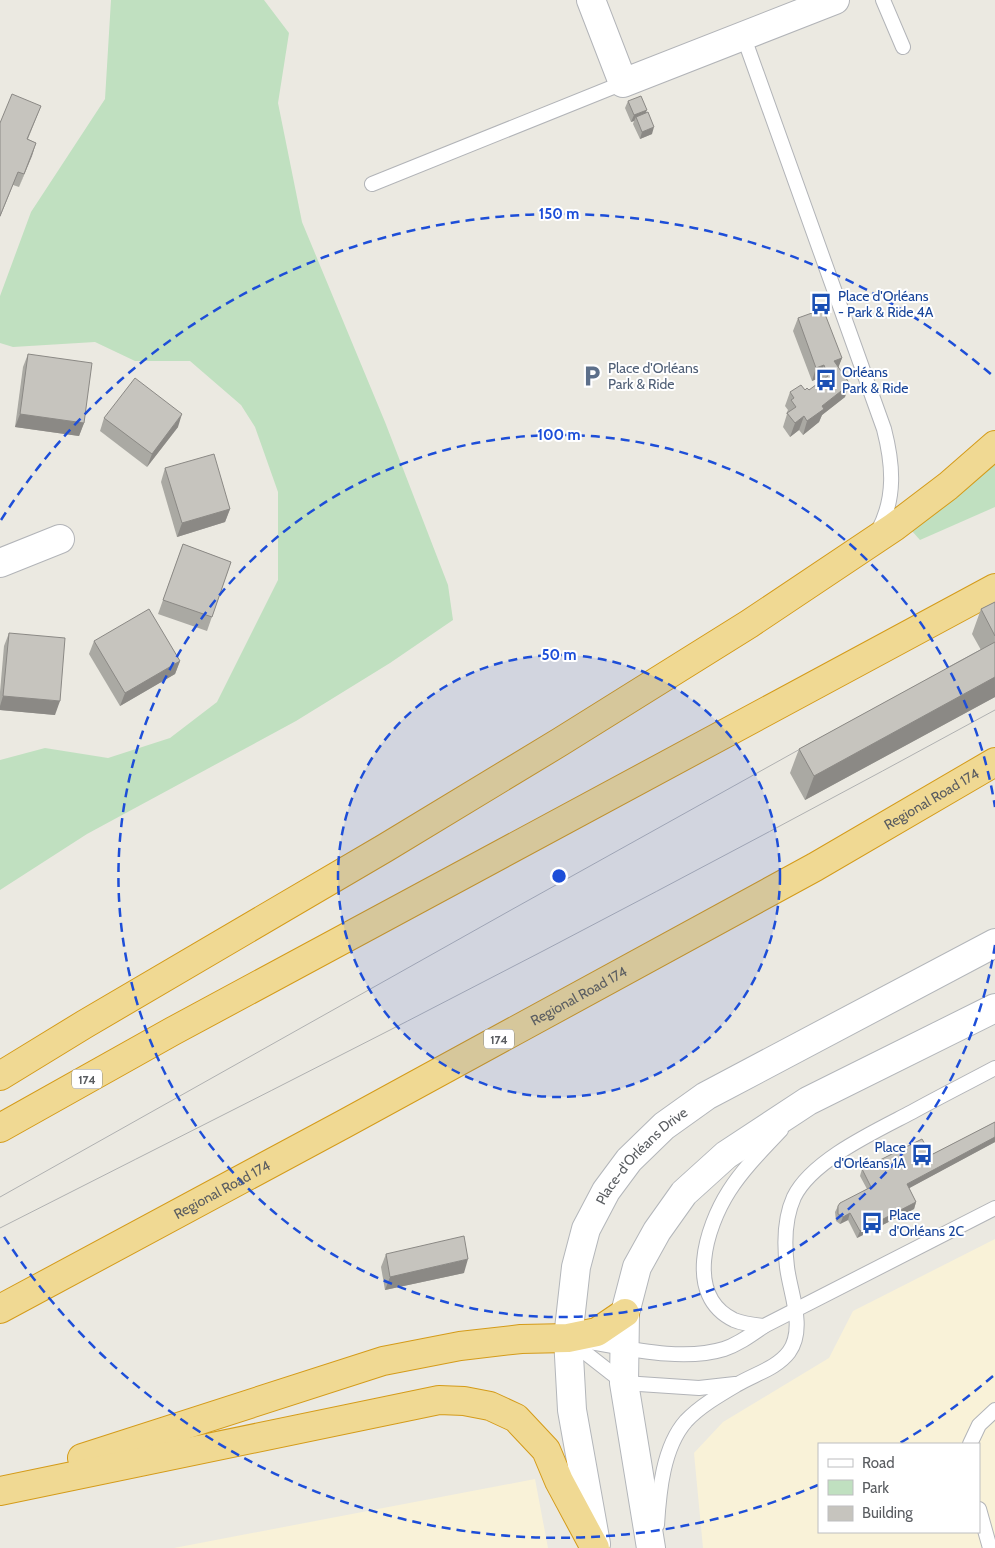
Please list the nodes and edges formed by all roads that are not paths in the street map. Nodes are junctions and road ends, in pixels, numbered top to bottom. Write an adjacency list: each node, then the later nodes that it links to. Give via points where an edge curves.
1 (591, 0): 6 (main road)
2 (835, 0): 4 (main road)
3 (883, 0): 5 (lane)
4 (743, 36): 6 (main road); 10 (lane, via 889,448 892,464 890,503)
5 (903, 47)
6 (623, 83): 7 (lane)
7 (372, 184)
8 (995, 445): 10 (highway, via 948,486)
9 (60, 539): 11 (main road)
10 (872, 542): 19 (highway, via 749,624 560,742)
11 (0, 564)
12 (995, 568): 17 (highway, via 330,931)
13 (995, 588): 17 (highway, 174)
14 (995, 762): 23 (highway, Regional Road 174 / 174, via 798,876)
15 (995, 943): 27 (main road, Place-d'Orléans Drive, via 706,1096 664,1126 629,1160 606,1191 586,1229 576,1267)
16 (995, 1008): 20 (main road)
17 (173, 1031): 21 (highway, 174)
18 (995, 1068): 24 (lane, via 870,1134 805,1180 791,1204 785,1230)
19 (0, 1076)
20 (808, 1101): 25 (main road, via 726,1154 684,1193 657,1230 637,1267); 26 (lane, via 730,1189 708,1235 703,1268 715,1306 735,1321)
21 (0, 1128)
22 (995, 1208): 24 (lane)
23 (0, 1309)
24 (795, 1310): 26 (lane); 30 (lane, via 796,1332 788,1353)
25 (625, 1313): 27 (highway, via 597,1332); 28 (main road)
26 (764, 1326): 28 (lane, via 738,1343 710,1352 673,1353)
27 (568, 1338): 28 (lane); 29 (lane); 33 (highway, via 460,1346 383,1361); 36 (main road, Place-d'Orléans Drive, via 572,1410)
28 (624, 1347): 29 (main road)
29 (624, 1382): 30 (lane, via 699,1388); 37 (main road)
30 (738, 1384): 38 (lane, via 686,1421 678,1433 664,1467)
31 (995, 1410): 32 (lane, via 979,1425)
32 (970, 1443)
33 (0, 1485)
34 (0, 1491): 36 (highway, via 439,1400 464,1401 490,1406 516,1418 546,1450 559,1481)
35 (980, 1513): 39 (lane)
36 (596, 1548)
37 (651, 1548)
38 (656, 1548)
39 (990, 1548)

